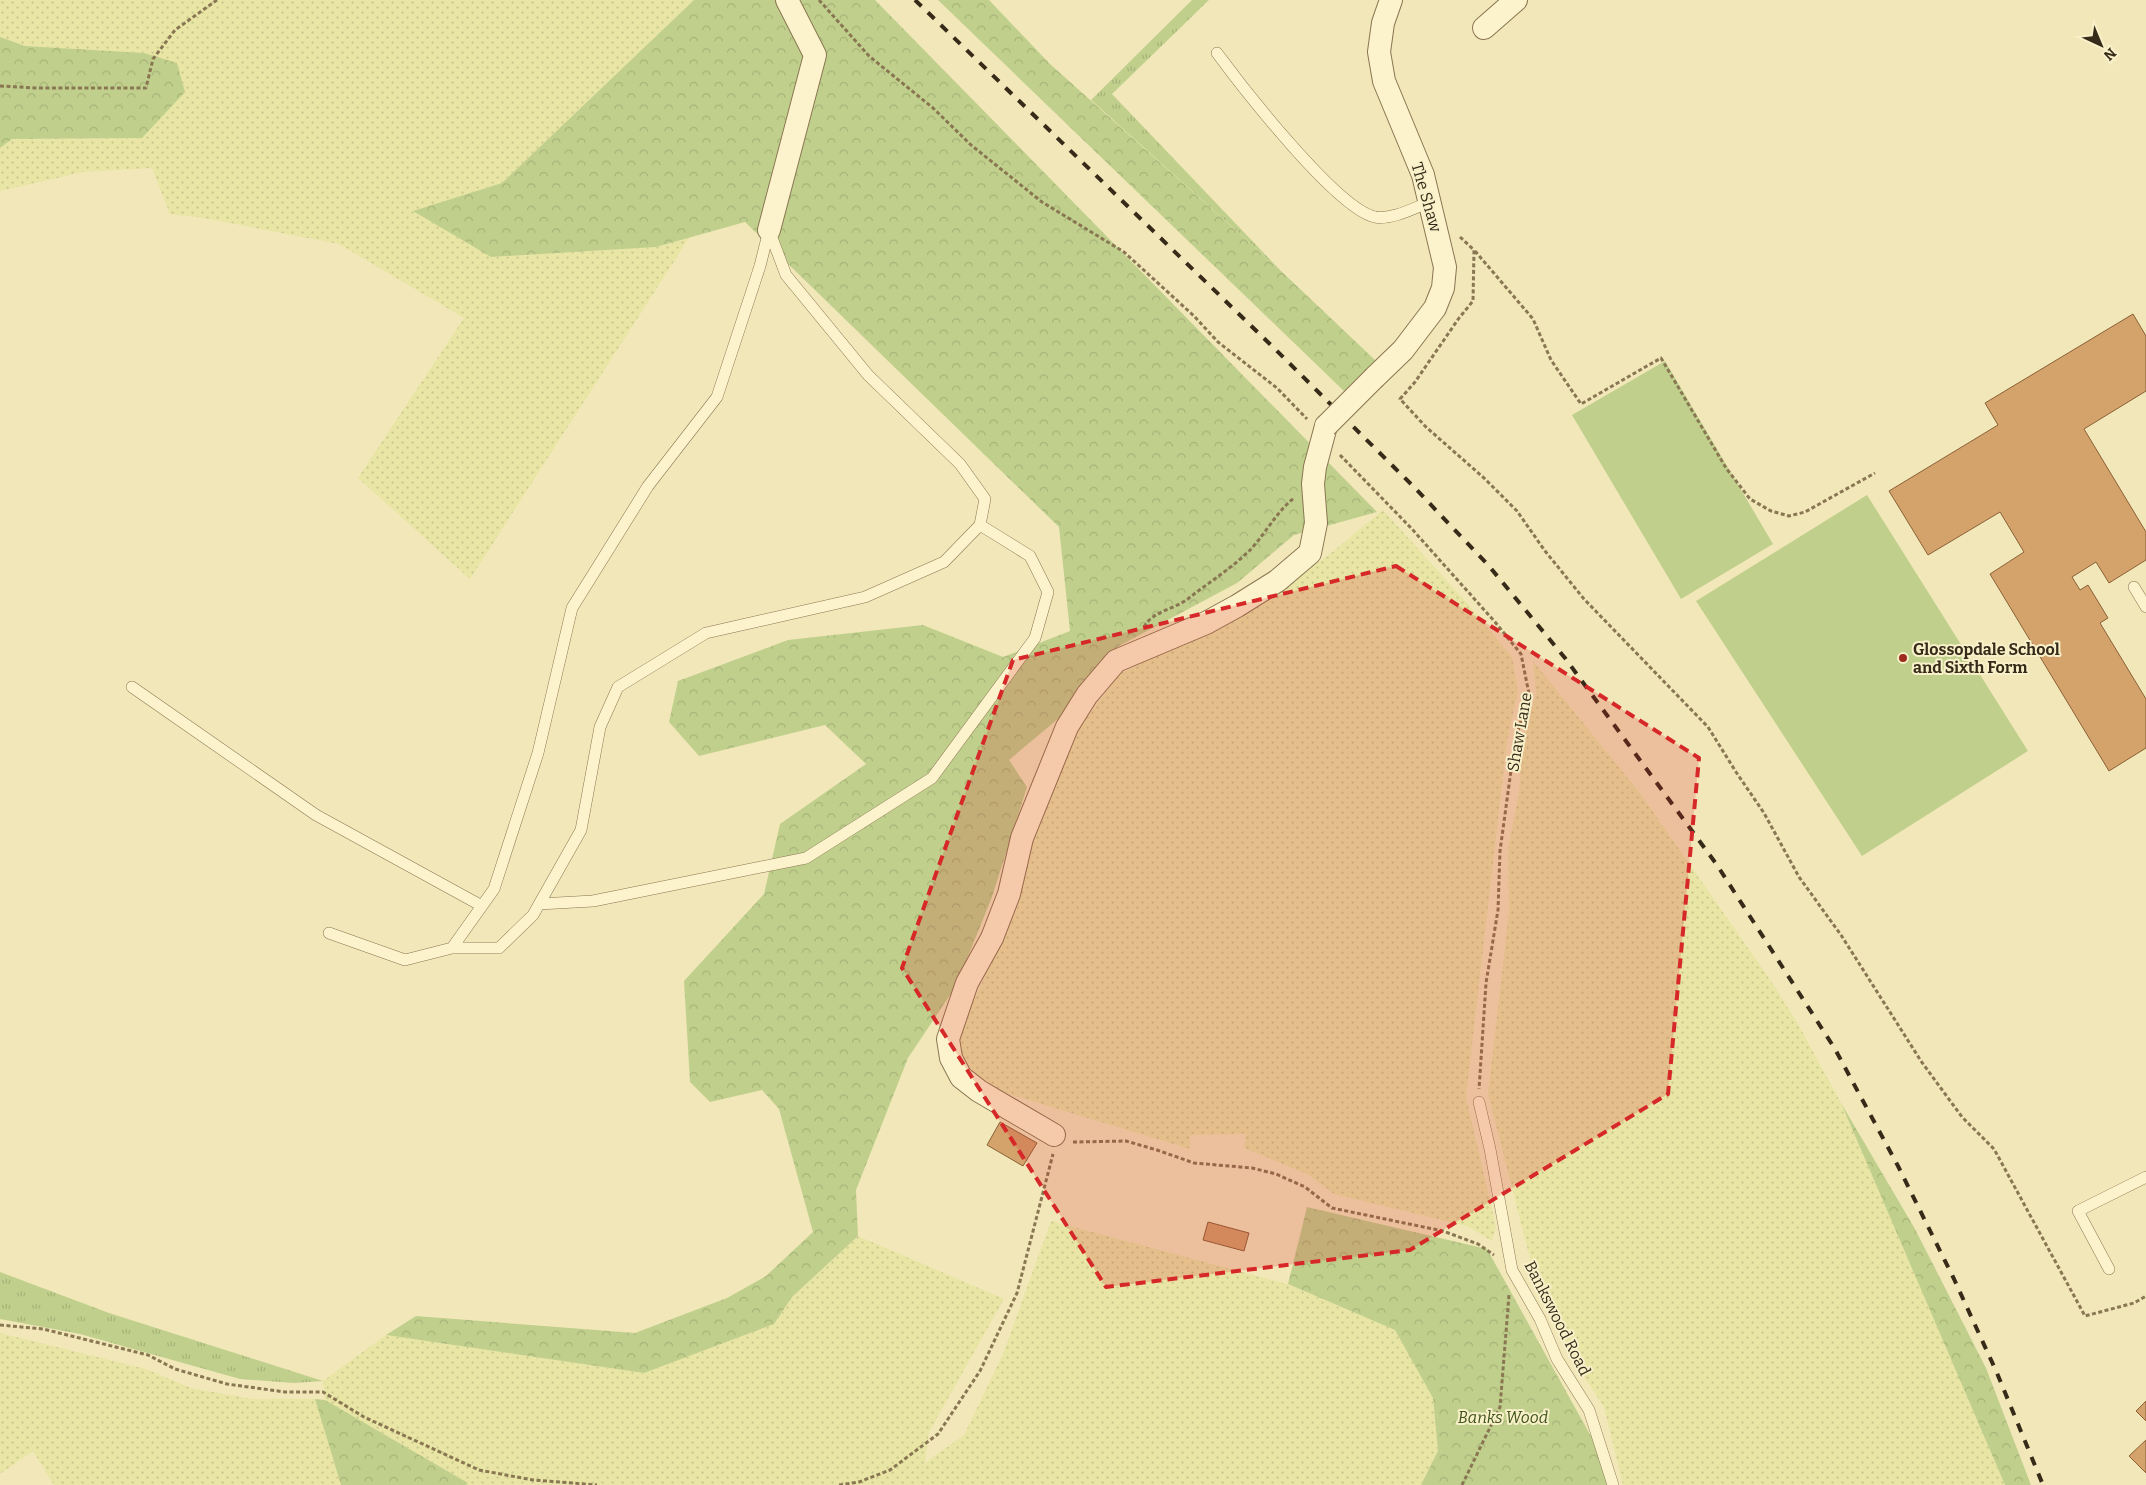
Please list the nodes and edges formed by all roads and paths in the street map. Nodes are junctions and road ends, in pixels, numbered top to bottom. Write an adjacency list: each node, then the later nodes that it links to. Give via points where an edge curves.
1 (217, 0): 8 (path, via 175,30 153,59 146,88)
2 (788, 0): 10 (street, via 816,55)
3 (819, 0): 12 (path, Shaw Lane, via 868,56 933,108 971,145 1042,202 1124,252 1218,342 1277,388)
4 (1391, 0): 9 (street, The Shaw, via 1383,23 1379,52 1384,81 1419,166)
5 (1516, 0): 6 (street)
6 (1484, 28)
7 (1217, 53): 9 (lane, via 1291,144 1343,197 1366,214 1377,217)
8 (0, 86)
9 (1432, 208): 11 (path); 12 (street, The Shaw, bridge, via 1445,267 1443,288 1435,308 1404,350)
10 (769, 230): 15 (lane, via 786,275 868,375 960,464 985,499); 21 (lane, via 717,397 648,486 572,608 538,754 494,889)
11 (1474, 250): 13 (path, via 1533,319 1551,360 1581,404 1661,358 1726,468 1750,499 1771,511 1789,516 1806,512); 29 (path, via 1472,301 1400,399 1517,511 1584,600 1708,727 1764,813 1800,877 1921,1061 1962,1116 1994,1149 2085,1316 2134,1304)
12 (1324, 432): 14 (street, via 1315,467); 24 (path, Shaw Lane, via 1356,474 1412,529 1521,654 1529,694 1515,741 1500,851 1498,910 1486,983)
13 (1875, 473)
14 (1314, 495): 18 (path, via 1299,495 1285,505 1248,552 1228,570 1182,604 1157,614 1145,624 1142,637); 18 (street, via 1316,523 1310,553 1301,562 1264,590 1214,618)
15 (980, 525): 20 (lane, via 944,562 865,597 706,633 618,687 600,727 581,830); 20 (lane, via 1030,556 1048,592 1034,638 932,778 806,858 593,901)
16 (2134, 586): 17 (lane)
17 (2146, 607)
18 (1146, 648): 25 (street, via 1116,661 1086,695 1067,727 1022,838 1009,894 992,938 967,983 948,1039 950,1058 961,1077)
19 (132, 687): 21 (lane, via 316,815)
20 (539, 904): 23 (lane, via 533,915 499,948)
21 (482, 906): 23 (lane)
22 (328, 933): 23 (lane, via 405,960)
23 (452, 948)
24 (1479, 1102): 28 (lane, Bankswood Road)
25 (1054, 1135): 28 (path, via 1075,1143 1126,1142 1194,1164 1252,1168 1276,1174 1305,1187 1332,1208 1443,1231 1478,1244); 32 (path, via 1050,1171 1017,1293 980,1372 938,1434 890,1470 859,1482)
26 (2146, 1177): 27 (lane, via 2078,1211)
27 (2109, 1269)
28 (1512, 1270): 33 (path, via 1500,1407); 34 (lane, Bankswood Road, via 1540,1319 1557,1359 1589,1410)
29 (2146, 1296)
30 (0, 1325): 31 (path, via 44,1329 148,1355 175,1369 227,1384 285,1392 323,1392 364,1417 479,1470 533,1480)
31 (597, 1485)
32 (839, 1485)
33 (1462, 1485)
34 (1613, 1485)

